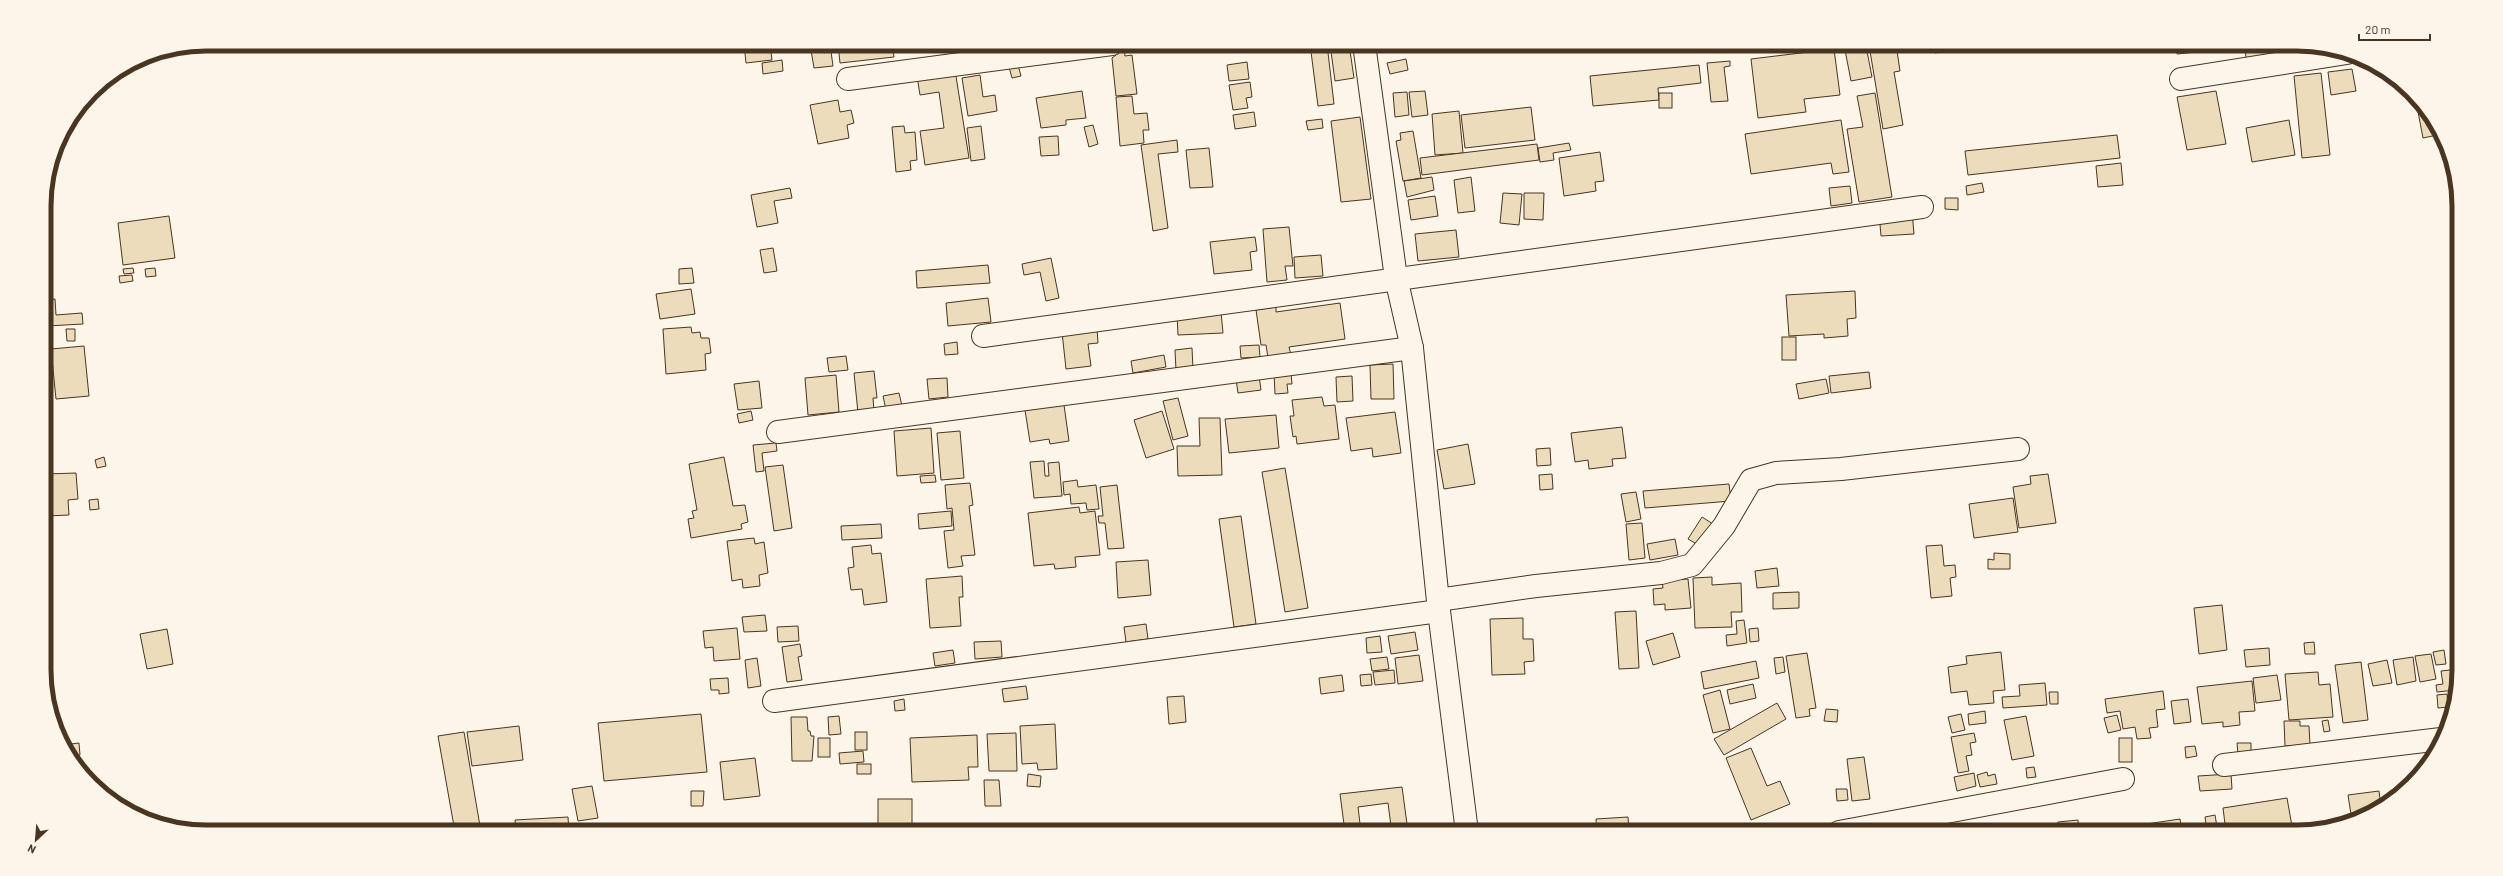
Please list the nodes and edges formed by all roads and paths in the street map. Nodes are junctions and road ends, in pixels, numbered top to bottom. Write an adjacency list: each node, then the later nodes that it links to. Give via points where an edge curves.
1 (1059, 51): 4 (street)
2 (1365, 51): 7 (street)
3 (2333, 55): 5 (street)
4 (848, 79)
5 (2181, 79)
6 (1922, 207): 7 (street)
7 (1396, 278): 8 (street); 9 (street)
8 (983, 336)
9 (1412, 348): 10 (street); 12 (street)
10 (778, 432)
11 (2018, 449): 12 (street, via 1841,469 1776,473 1751,480 1724,526 1692,565 1661,573 1536,586)
12 (1439, 605): 13 (street); 17 (street)
13 (774, 701)
14 (2436, 740): 15 (street)
15 (2224, 765)
16 (2123, 779): 18 (street)
17 (1466, 825)
18 (1877, 825)

